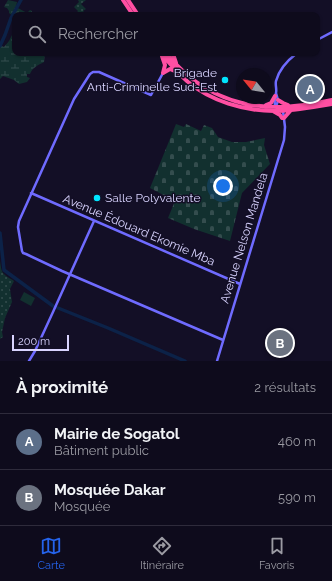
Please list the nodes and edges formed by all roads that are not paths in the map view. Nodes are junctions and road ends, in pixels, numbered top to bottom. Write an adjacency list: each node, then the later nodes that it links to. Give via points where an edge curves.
1 (123, 0): 3 (highway)
2 (128, 0): 4 (highway)
3 (130, 12)
4 (136, 12)
5 (332, 32): 6 (street)
6 (320, 38)
7 (164, 56): 13 (highway)
8 (165, 56): 14 (highway)
9 (166, 56): 12 (highway)
10 (174, 56): 12 (highway)
11 (293, 56): 15 (street, via 285,63 276,80)
12 (177, 65): 18 (highway, via 191,78 214,92 231,100)
13 (163, 73): 14 (highway, via 170,69); 23 (street, via 152,95 99,72 91,73 74,99)
14 (179, 73): 20 (highway, via 201,91 225,102)
15 (277, 96): 18 (highway); 19 (highway)
16 (332, 100): 19 (highway)
17 (332, 104): 19 (highway)
18 (264, 106): 19 (highway)
19 (292, 108): 21 (highway); 22 (highway)
20 (273, 111): 21 (highway); 22 (highway)
21 (282, 111): 22 (street, Avenue Nelson Mandela)
22 (284, 119): 26 (street, Avenue Nelson Mandela, via 283,144)
23 (31, 193): 24 (street, Avenue Édouard Ekomie Mba); 25 (street, via 18,224 23,253)
24 (94, 221): 25 (street); 26 (street, Avenue Édouard Ekomie Mba)
25 (70, 275): 27 (street); 28 (street)
26 (240, 284): 27 (street, Avenue Nelson Mandela)
27 (223, 340): 29 (street, Avenue Nelson Mandela)
28 (31, 360)
29 (217, 361)

